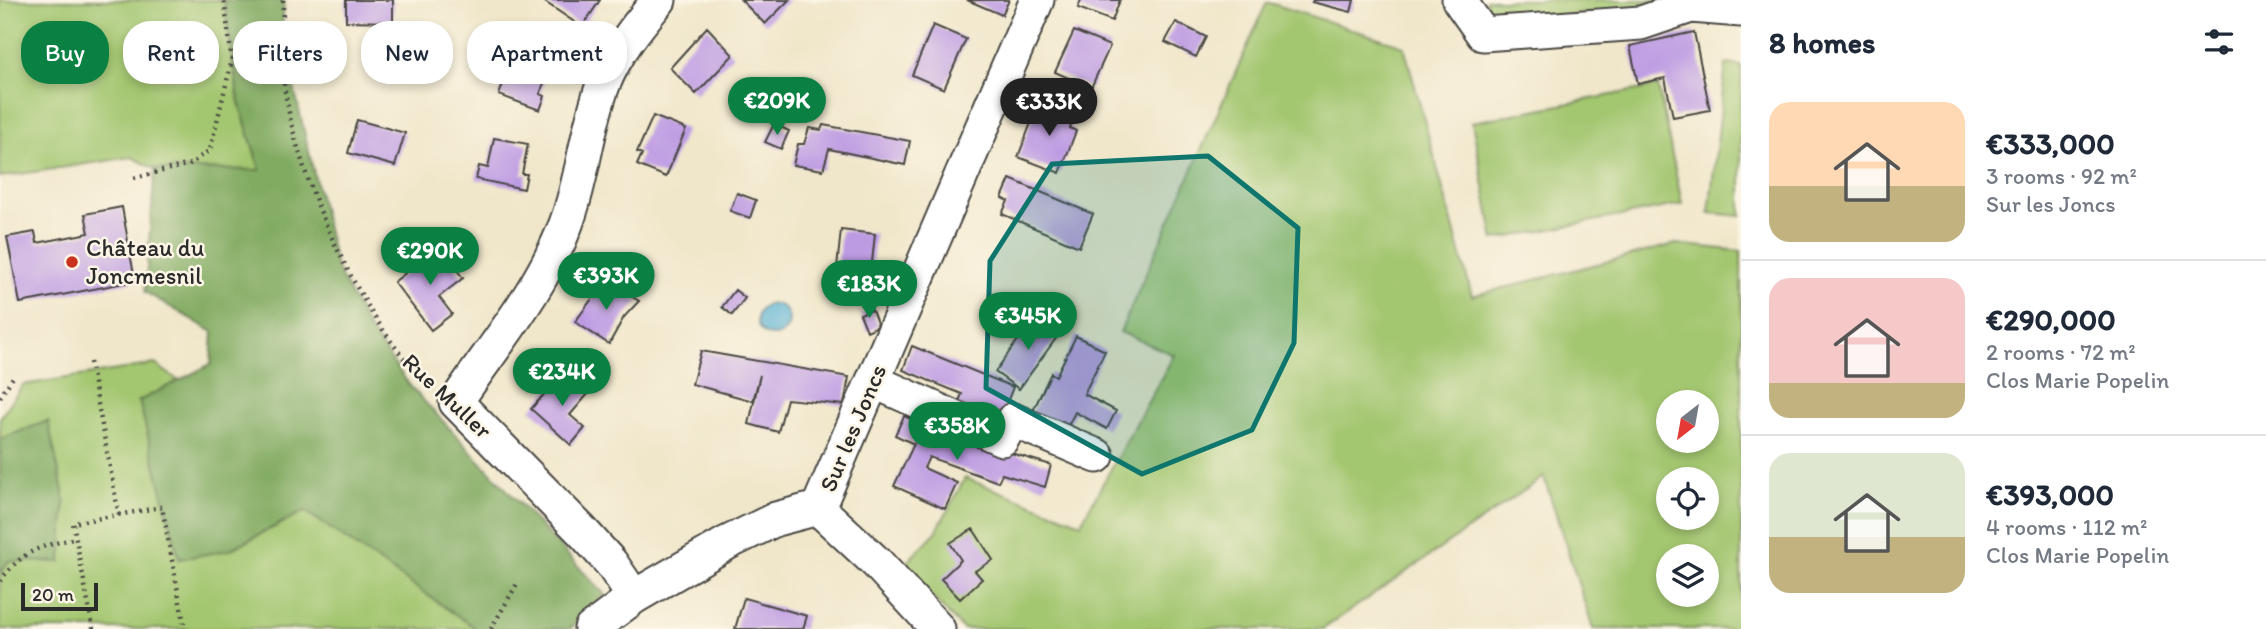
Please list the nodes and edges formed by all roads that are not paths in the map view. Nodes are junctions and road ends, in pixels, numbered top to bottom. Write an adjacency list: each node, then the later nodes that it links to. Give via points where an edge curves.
1 (659, 0): 8 (street, Rue Muller, via 631,33 604,83 570,212 555,249 456,401 590,539)
2 (1037, 0): 5 (street, Sur les Joncs)
3 (1459, 0): 4 (street, via 1483,34 1641,23 1691,6)
4 (1741, 10)
5 (873, 381): 6 (street, via 1002,439 1013,420); 7 (street, Sur les Joncs)
6 (1097, 456)
7 (818, 508): 8 (street, via 751,531); 10 (street)
8 (634, 597): 9 (street)
9 (591, 629)
10 (938, 629)

